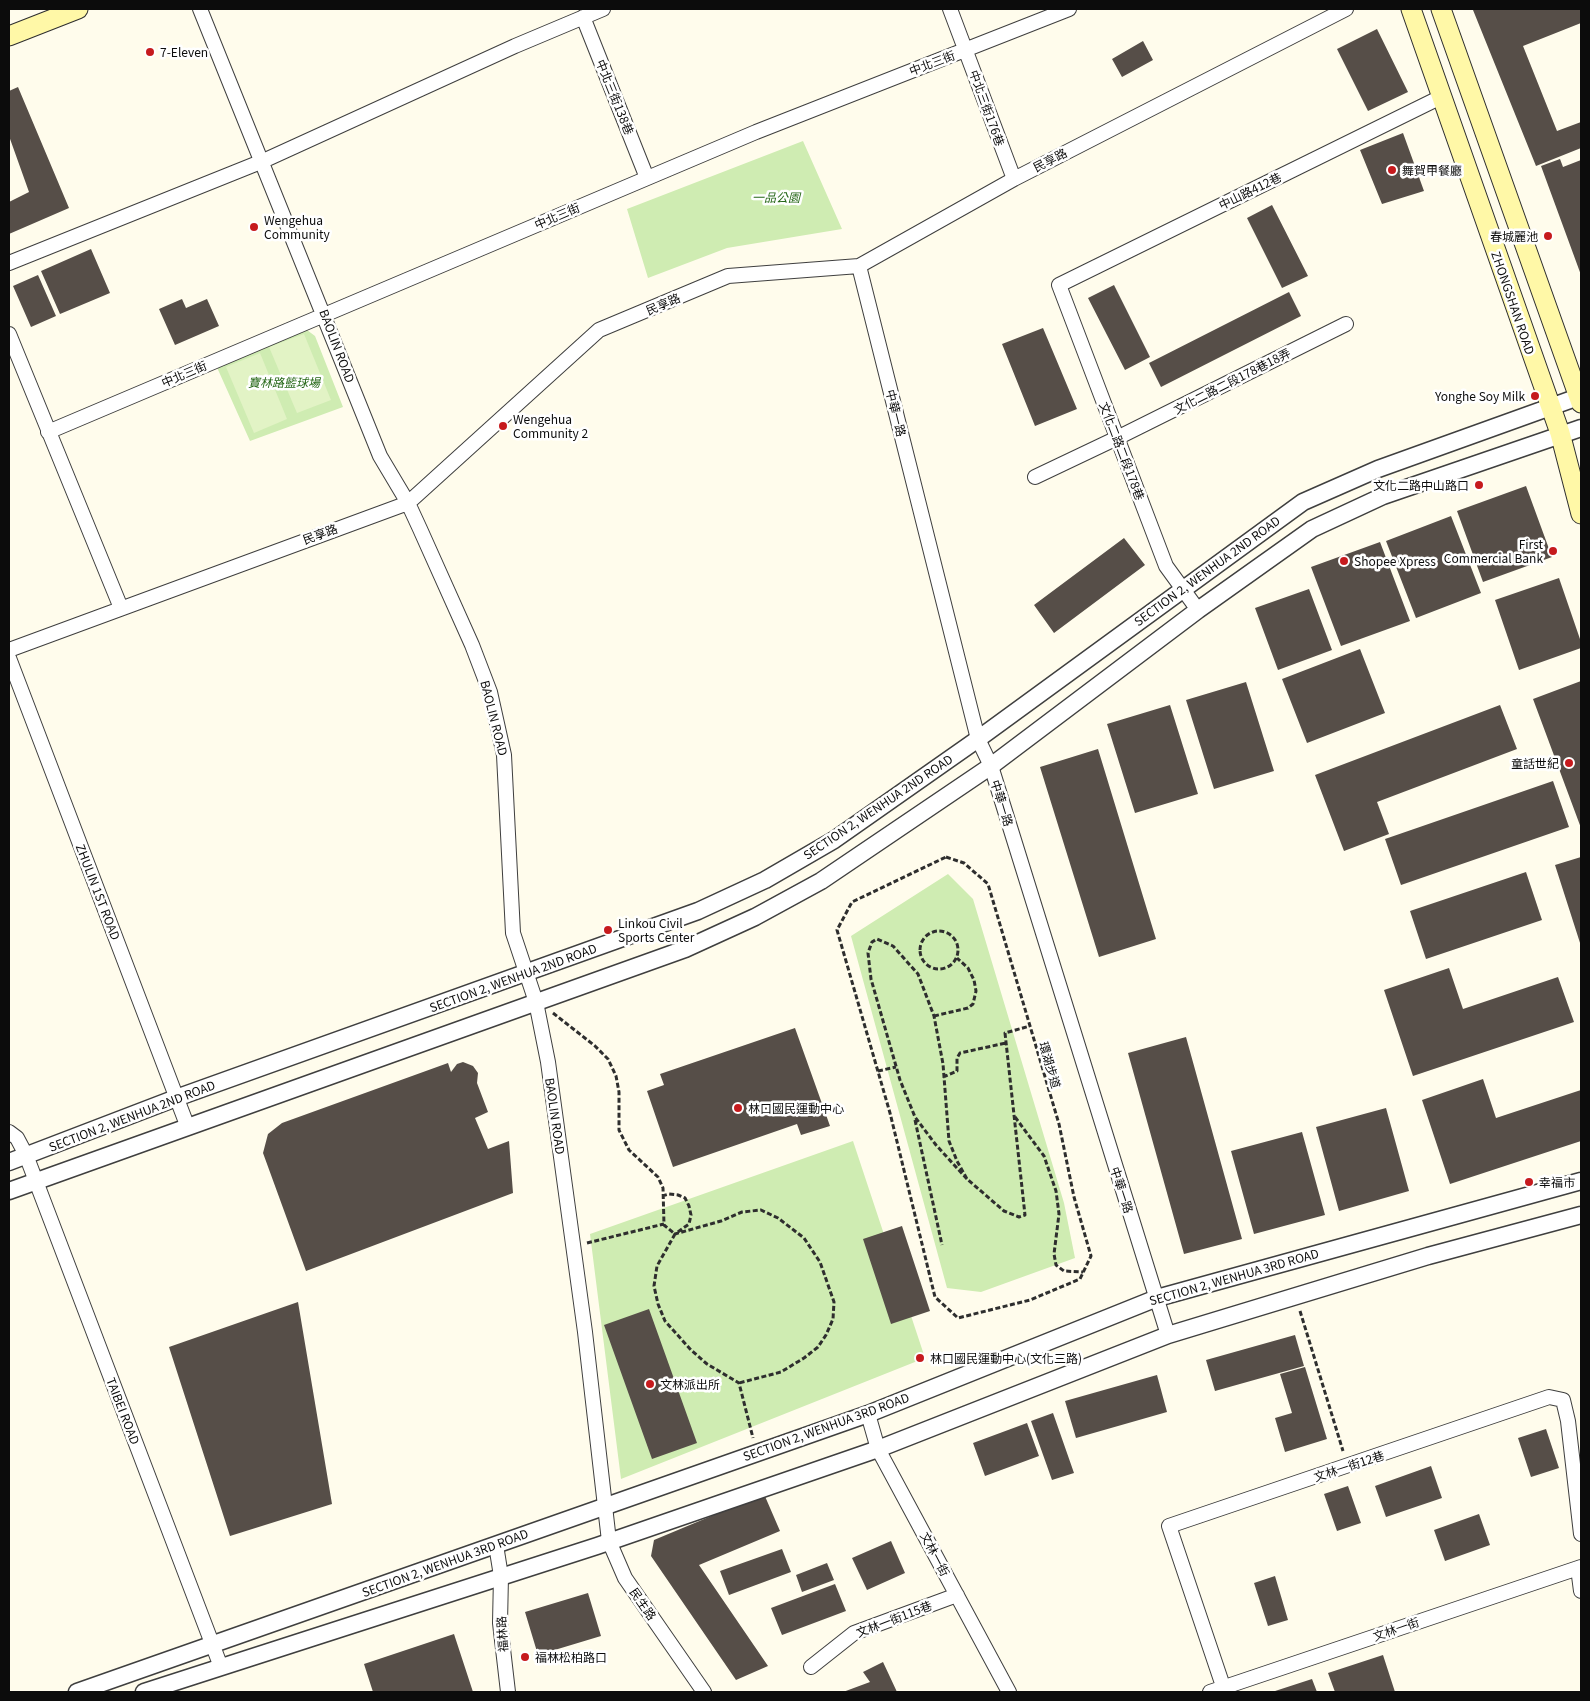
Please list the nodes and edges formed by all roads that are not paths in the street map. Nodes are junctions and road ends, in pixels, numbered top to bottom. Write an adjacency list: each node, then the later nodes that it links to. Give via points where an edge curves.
1 (78, 9): 10 (main road)
2 (200, 9): 13 (street, BAOLIN ROAD)
3 (603, 9): 9 (street)
4 (950, 9): 11 (street, 中北三街176巷)
5 (1069, 9): 11 (street, 中北三街)
6 (1346, 9): 15 (street, 民享路)
7 (1411, 9): 12 (main road, ZHONGSHAN ROAD)
8 (1441, 9): 22 (main road)
9 (583, 17): 13 (street); 14 (street, 中北三街138巷)
10 (9, 36)
11 (966, 49): 14 (street, 中北三街); 15 (street, 中北三街176巷)
12 (1441, 97): 18 (street, 中山路412巷); 23 (main road, ZHONGSHAN ROAD)
13 (263, 161): 16 (street); 19 (street, BAOLIN ROAD)
14 (647, 178): 19 (street, 中北三街)
15 (1014, 179): 17 (street, 民享路)
16 (9, 263)
17 (858, 266): 29 (street, 民享路, via 728,276 600,330); 36 (street, 中華一路)
18 (1059, 286): 27 (street, 文化二路二段178巷)
19 (324, 314): 25 (street, 中北三街); 29 (street, BAOLIN ROAD, via 380,456)
20 (1346, 324): 27 (street, 文化二路二段178巷18弄)
21 (9, 334): 25 (street)
22 (1580, 399): 23 (street, SECTION 2, WENHUA 2ND ROAD)
23 (1550, 407): 26 (main road, ZHONGSHAN ROAD); 31 (street, SECTION 2, WENHUA 2ND ROAD, via 1378,469 1303,502)
24 (1581, 428): 26 (street, SECTION 2, WENHUA 2ND ROAD)
25 (48, 432): 32 (street)
26 (1560, 433): 30 (main road, ZHONGSHAN ROAD); 33 (street, SECTION 2, WENHUA 2ND ROAD, via 1383,496 1312,529)
27 (1117, 438): 28 (street, 文化二路二段178巷18弄); 31 (street, 文化二路二段178巷, via 1166,566)
28 (1035, 477)
29 (408, 502): 32 (street, 民享路); 38 (street, BAOLIN ROAD, via 490,692 504,754 514,933)
30 (1581, 514)
31 (1182, 588): 33 (street, 文化二路二段178巷); 36 (street, SECTION 2, WENHUA 2ND ROAD)
32 (121, 608): 34 (street, 民享路)
33 (1198, 610): 37 (street, SECTION 2, WENHUA 2ND ROAD)
34 (9, 650)
35 (9, 658): 40 (street, ZHULIN 1ST ROAD)
36 (978, 739): 37 (street, 中華一路); 38 (street, SECTION 2, WENHUA 2ND ROAD, via 834,840 765,880 698,911)
37 (991, 766): 39 (street, SECTION 2, WENHUA 2ND ROAD, via 821,881 755,917 685,949); 49 (street, 中華一路)
38 (528, 973): 39 (street, BAOLIN ROAD); 40 (street, SECTION 2, WENHUA 2ND ROAD)
39 (536, 1002): 41 (street, SECTION 2, WENHUA 2ND ROAD); 53 (street, BAOLIN ROAD, via 548,1062)
40 (176, 1098): 41 (street, ZHULIN 1ST ROAD); 43 (street, SECTION 2, WENHUA 2ND ROAD)
41 (187, 1125): 45 (street, SECTION 2, WENHUA 2ND ROAD)
42 (9, 1132): 43 (street, TAIBEI ROAD, via 17,1138)
43 (26, 1155): 44 (street, SECTION 2, WENHUA 2ND ROAD); 45 (street, TAIBEI ROAD)
44 (9, 1162)
45 (36, 1180): 47 (street, SECTION 2, WENHUA 2ND ROAD); 61 (street, TAIBEI ROAD)
46 (1581, 1181): 49 (street, SECTION 2, WENHUA 3RD ROAD)
47 (9, 1191)
48 (1581, 1215): 50 (street, via 1428,1256)
49 (1157, 1298): 50 (street, 中華一路); 51 (street, SECTION 2, WENHUA 3RD ROAD)
50 (1168, 1335): 52 (street)
51 (868, 1414): 52 (street, 文林一街); 53 (street, SECTION 2, WENHUA 3RD ROAD)
52 (878, 1449): 55 (street); 60 (street, 文林一街)
53 (606, 1506): 55 (street, 民生路); 56 (street, SECTION 2, WENHUA 3RD ROAD)
54 (1581, 1534): 64 (street, 文林一街12巷, via 1568,1421 1563,1400 1549,1397 1169,1526)
55 (609, 1541): 58 (street); 68 (street, 民生路, via 625,1578)
56 (496, 1545): 58 (street, 福林路); 61 (street, SECTION 2, WENHUA 3RD ROAD)
57 (1580, 1567): 59 (street); 64 (street, 文林一街)
58 (501, 1576): 62 (street); 67 (street, 福林路, via 500,1623)
59 (1581, 1591)
60 (957, 1596): 63 (street, 文林一街115巷, via 854,1633); 69 (street, 文林一街)
61 (213, 1646): 62 (street, TAIBEI ROAD); 65 (street, SECTION 2, WENHUA 3RD ROAD)
62 (221, 1667): 66 (street)
63 (811, 1667)
64 (1219, 1691)
65 (77, 1692)
66 (144, 1692)
67 (508, 1692)
68 (704, 1692)
69 (1009, 1692)

